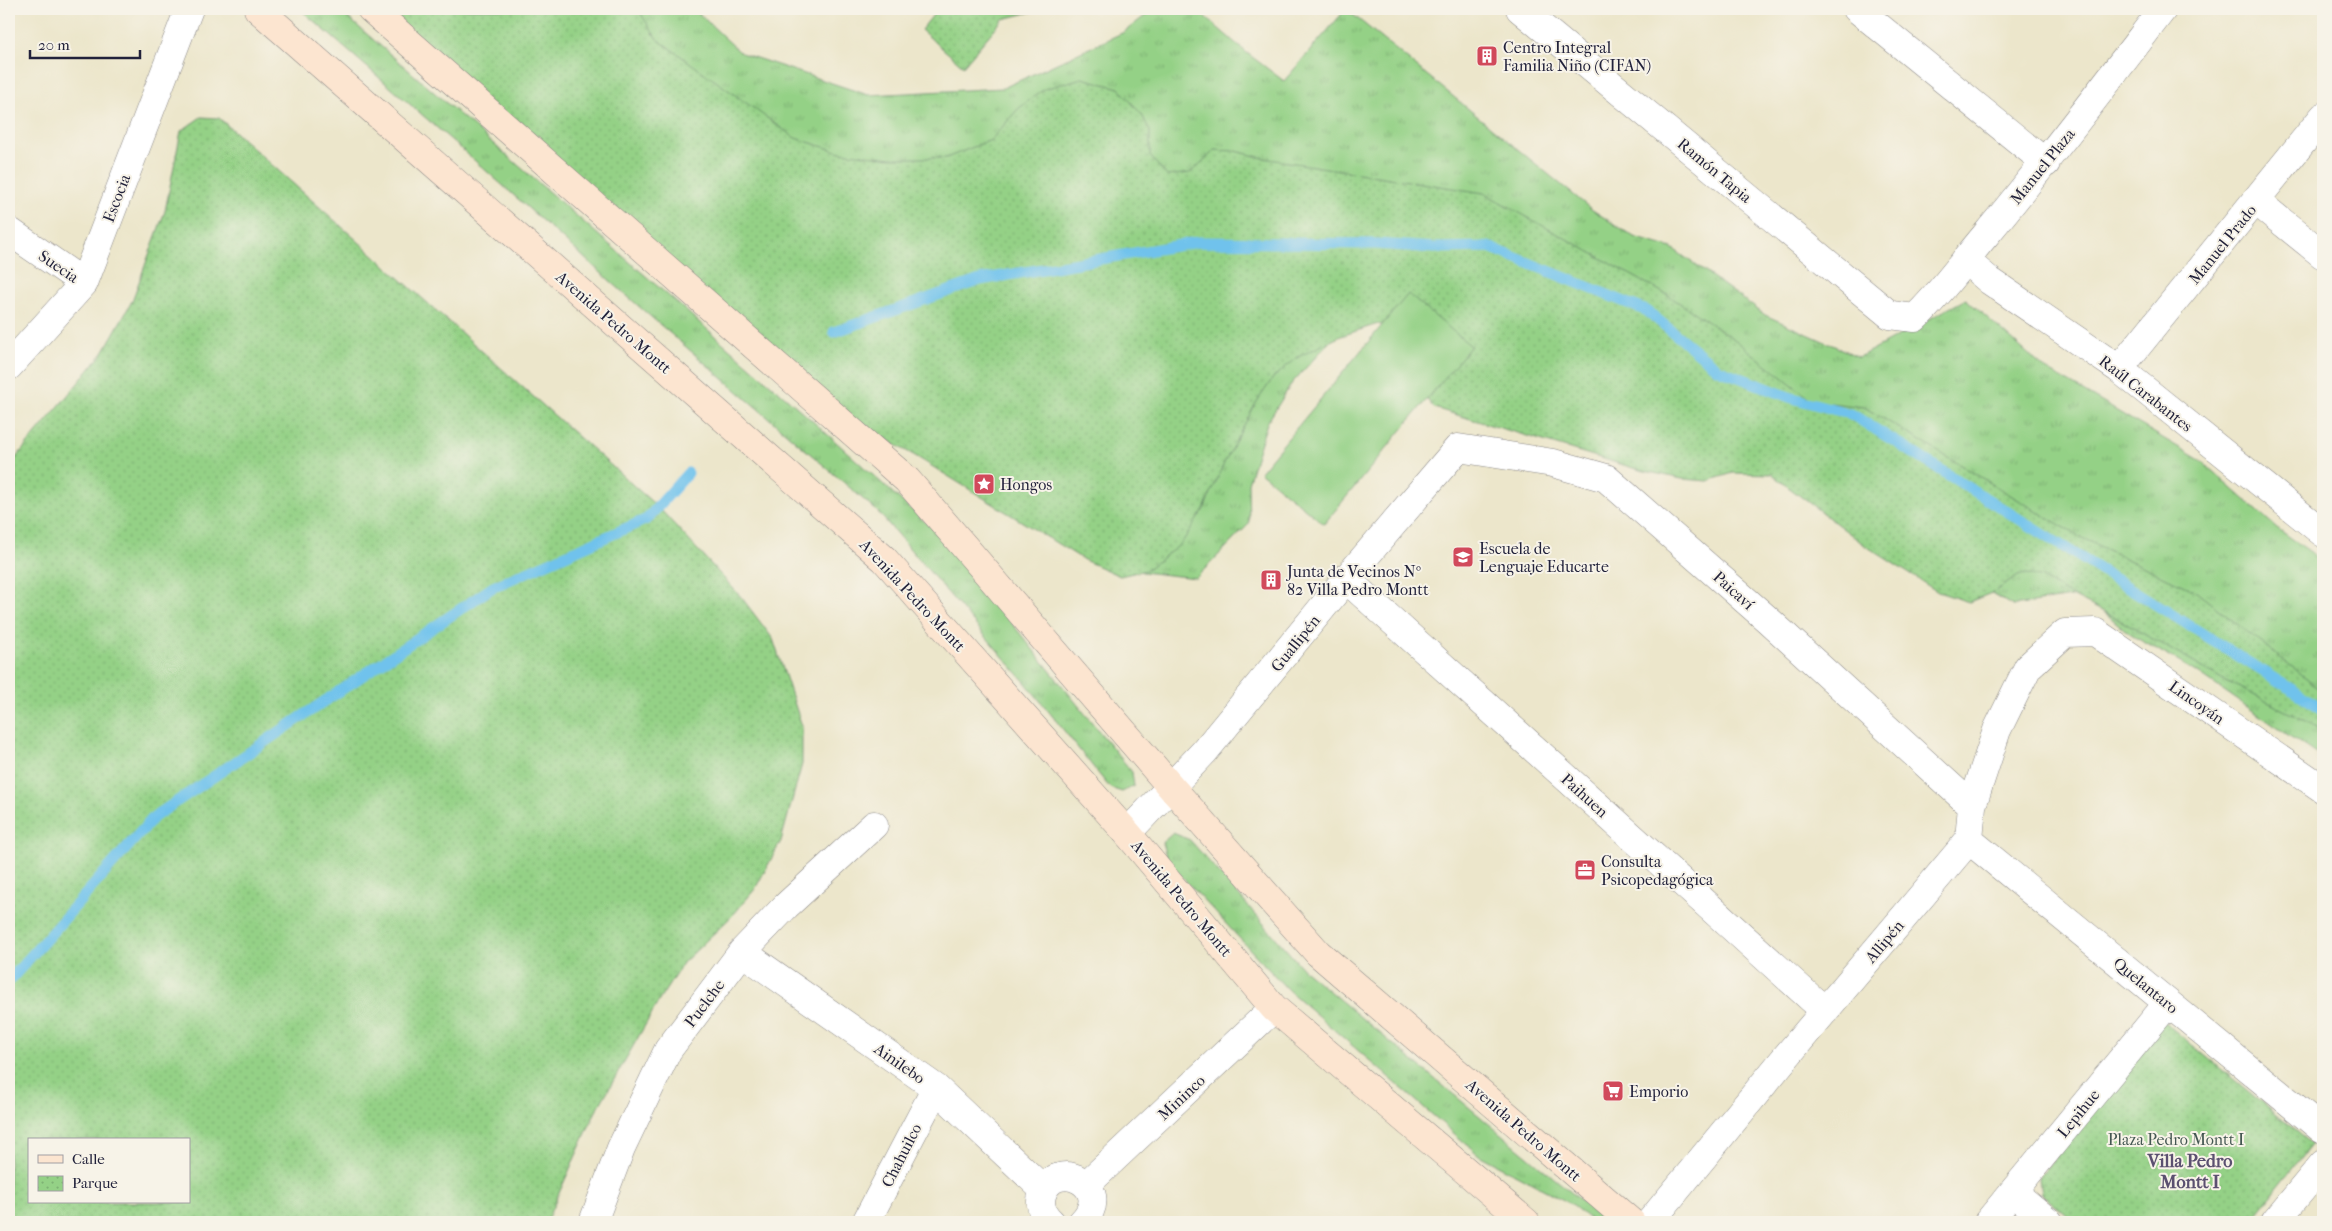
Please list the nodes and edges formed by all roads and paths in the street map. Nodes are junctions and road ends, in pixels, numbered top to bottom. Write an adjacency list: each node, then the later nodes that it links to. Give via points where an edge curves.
1 (189, 9): 13 (street, Escocia)
2 (258, 9): 24 (main road, Avenida Pedro Montt, via 884,559)
3 (371, 9): 20 (main road, Avenida Pedro Montt, via 907,480)
4 (1520, 9): 14 (street, Ramón Tapia, via 1890,315)
5 (2163, 9): 8 (street, Manuel Plaza)
6 (1866, 12): 8 (street)
7 (2323, 117): 9 (street, Manuel Prado)
8 (2046, 163): 12 (street, Manuel Plaza)
9 (2256, 201): 11 (street); 16 (street, Manuel Prado)
10 (9, 231): 13 (street, Suecia)
11 (2323, 255)
12 (1965, 260): 14 (street, Manuel Plaza, via 1936,298); 16 (street, Raúl Carabantes, via 1990,281)
13 (84, 283): 15 (street, Escocia)
14 (1915, 318)
15 (9, 366)
16 (2119, 369): 18 (street, Raúl Carabantes)
17 (1458, 448): 19 (street, Guallipén); 22 (street, Paicaví, via 1553,463 1606,478)
18 (2323, 533)
19 (1346, 579): 20 (street, Guallipén, via 1258,688); 29 (street, Paihuen)
20 (1171, 787): 24 (street, Guallipén); 41 (main road, Avenida Pedro Montt, via 1318,953)
21 (2323, 790): 22 (street, Lincoyán, via 2095,632 2065,633 2028,666 1997,730)
22 (1972, 806): 25 (street)
23 (874, 825): 26 (street, Puelche, via 786,906)
24 (1127, 833): 28 (main road, Avenida Pedro Montt)
25 (1969, 840): 27 (street, Quelantaro); 29 (street, Allipén)
26 (742, 952): 30 (street, Ainilebo); 36 (street, Puelche, via 668,1050 621,1148)
27 (2168, 1003): 31 (street, Quelantaro); 35 (street, Lepihue)
28 (1274, 1008): 33 (street, Mininco); 40 (main road, Avenida Pedro Montt)
29 (1825, 1011): 42 (street, Allipén)
30 (936, 1088): 34 (street, Ainilebo); 37 (street, Chahuilco)
31 (2323, 1130)
32 (2323, 1164): 45 (street)
33 (1086, 1185): 34 (street, via 1064,1176); 39 (street, via 1091,1192 1092,1208)
34 (1044, 1190): 38 (street, via 1041,1206)
35 (2013, 1192): 43 (street, Lepihue); 44 (street)
36 (593, 1222)
37 (866, 1222)
38 (1051, 1222)
39 (1082, 1222)
40 (1526, 1222)
41 (1631, 1222)
42 (1650, 1222)
43 (1988, 1222)
44 (2049, 1222)
45 (2275, 1222)

